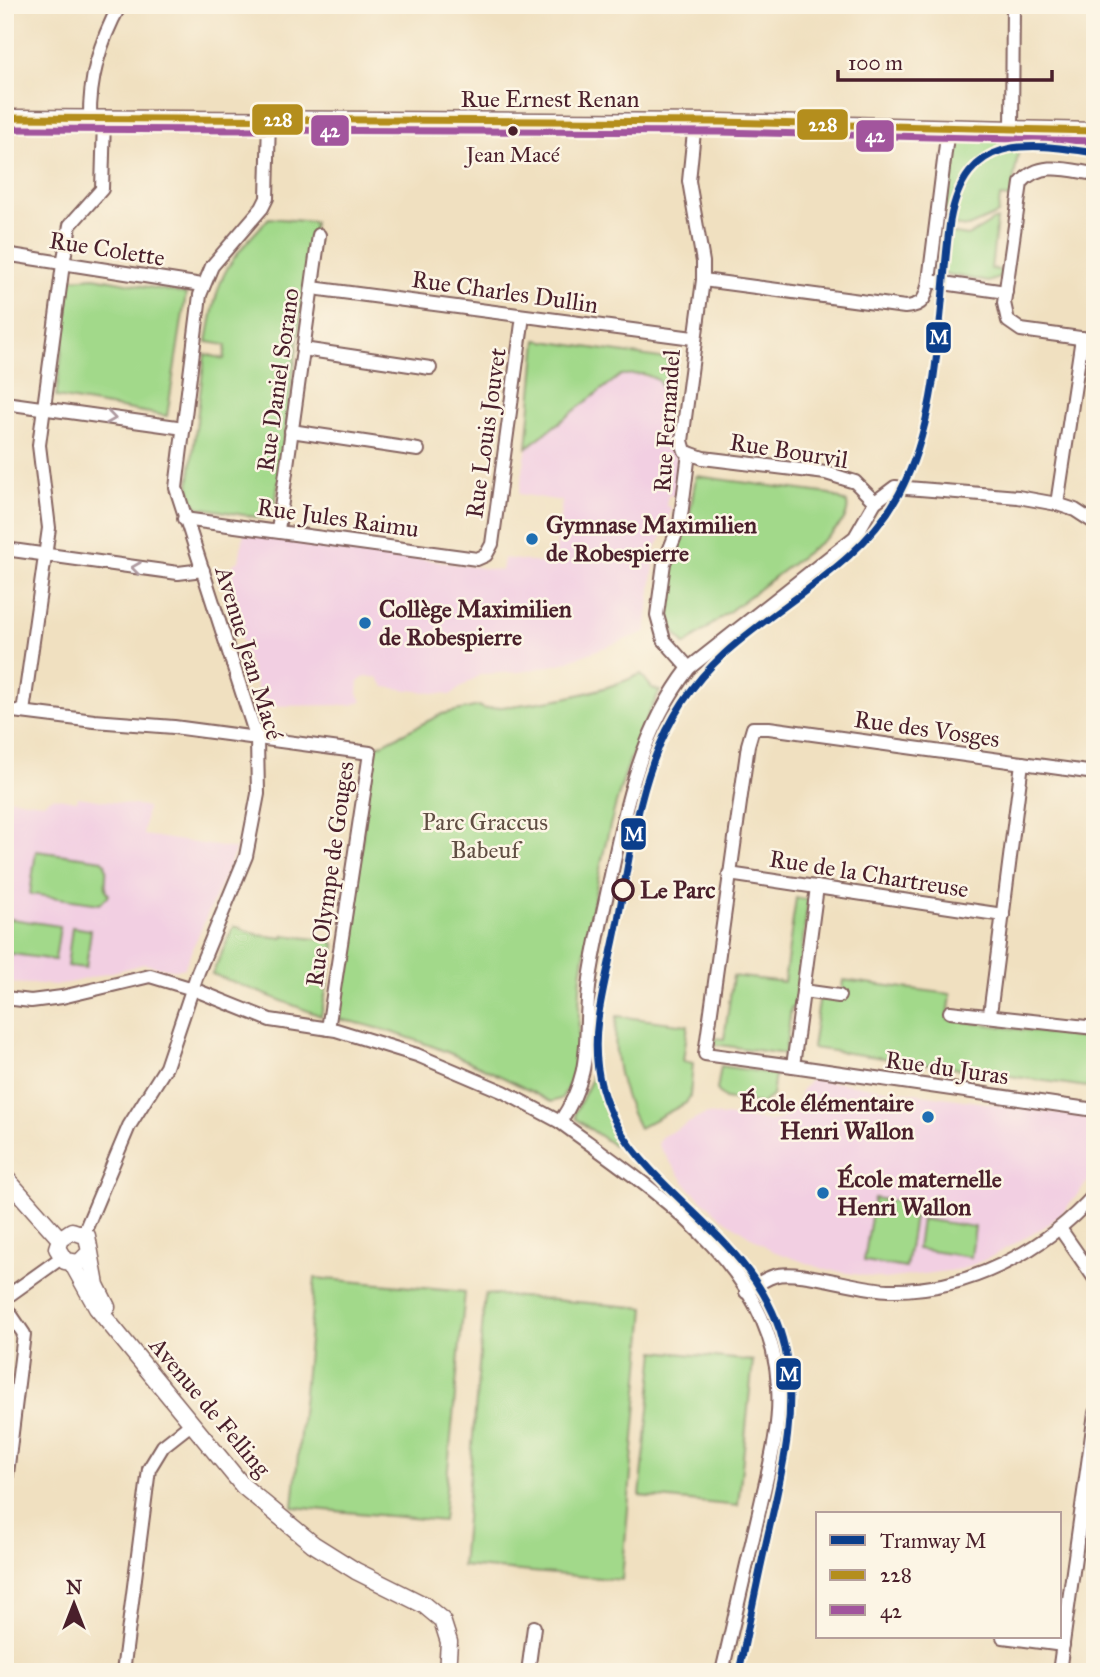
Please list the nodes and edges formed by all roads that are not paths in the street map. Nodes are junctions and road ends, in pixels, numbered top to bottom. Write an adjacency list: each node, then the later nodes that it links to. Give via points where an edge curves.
1 (120, 5): 5 (street, via 100,44 92,83)
2 (1013, 5): 8 (street)
3 (5, 118): 5 (street, Rue Ernest Renan)
4 (269, 118): 5 (street, Rue Ernest Renan); 6 (street, Rue Ernest Renan); 16 (street, Avenue Jean Macé, via 267,198)
5 (97, 119): 13 (street, via 102,190 70,225)
6 (695, 122): 7 (street, Rue Ernest Renan); 14 (street, Rue Fernandel, via 689,181)
7 (948, 128): 8 (street, Rue Ernest Renan); 15 (street)
8 (1012, 129): 9 (street, Rue Ernest Renan)
9 (1095, 131)
10 (1095, 174): 18 (street, via 1045,167 1021,183)
11 (319, 235): 17 (street, Rue Daniel Sorano)
12 (5, 254): 13 (street, Rue Colette)
13 (63, 264): 16 (street, Rue Colette); 25 (street)
14 (703, 280): 15 (street, via 905,307 926,298); 20 (street, Rue Fernandel)
15 (929, 281): 18 (street)
16 (202, 285): 26 (street, Avenue Jean Macé)
17 (312, 288): 19 (street, Rue Charles Dullin); 22 (street, Rue Daniel Sorano)
18 (1006, 292): 21 (street, via 1004,311 1008,321 1021,330)
19 (523, 316): 20 (street, Rue Charles Dullin); 37 (street, Rue Louis Jouvet, via 492,544)
20 (693, 338): 29 (street, Rue Fernandel, via 682,441)
21 (1088, 339): 31 (street)
22 (303, 349): 23 (street); 27 (street, Rue Daniel Sorano)
23 (430, 368)
24 (5, 403): 25 (street)
25 (43, 408): 26 (street, one-way to 26); 36 (street, via 39,445 49,528)
26 (184, 428): 32 (street, Avenue Jean Macé, via 176,488)
27 (291, 431): 28 (street); 34 (street, Rue Daniel Sorano)
28 (418, 450)
29 (689, 453): 30 (street, Rue Bourvil, via 826,474 855,482); 39 (street, Rue Fernandel, via 680,524 664,564 657,615 664,640)
30 (875, 502): 31 (street, via 895,487 942,488); 39 (street, via 855,537)
31 (1057, 504): 33 (street)
32 (184, 519): 34 (street, Rue Jules Raimu); 38 (street, Avenue Jean Macé)
33 (1095, 523)
34 (278, 530): 37 (street, Rue Jules Raimu, via 477,559)
35 (5, 550): 36 (street)
36 (45, 555): 38 (street, one-way to 36, via 178,573); 41 (street)
37 (486, 555)
38 (203, 570): 42 (street, Avenue Jean Macé)
39 (689, 667): 58 (street, via 658,717 632,787 592,968 583,1079)
40 (5, 710): 41 (street)
41 (23, 712): 42 (street)
42 (257, 739): 48 (street, Avenue Jean Macé, via 259,784 246,856); 55 (street, Rue Olympe de Gouges, via 370,753)
43 (1022, 764): 44 (street, Rue des Vosges); 45 (street, Rue des Vosges, via 769,727 753,729); 47 (street)
44 (1095, 773)
45 (729, 874): 46 (street, Rue de la Chartreuse); 56 (street, Rue du Juras, via 705,1054)
46 (817, 887): 47 (street, Rue de la Chartreuse); 49 (street)
47 (1003, 915): 53 (street)
48 (193, 989): 51 (street, via 150,976 62,997); 55 (street, via 270,1020); 62 (street, Avenue Jean Macé, via 166,1067 129,1126)
49 (803, 990): 50 (street); 56 (street)
50 (839, 996)
51 (5, 998)
52 (950, 1012): 53 (street)
53 (990, 1014): 54 (street)
54 (1095, 1028)
55 (328, 1029): 58 (street, via 417,1055 504,1091)
56 (793, 1066): 57 (street, Rue du Juras)
57 (1095, 1110)
58 (560, 1122): 67 (street, via 649,1187 700,1233)
59 (5, 1177): 63 (street)
60 (1095, 1194): 61 (street)
61 (1061, 1230): 66 (street); 67 (street, via 986,1272 940,1286 890,1290 844,1286 788,1273 772,1276)
62 (84, 1233): 63 (street, via 72,1231); 64 (street)
63 (60, 1239): 65 (street, via 57,1248)
64 (89, 1253): 65 (street, via 83,1261); 70 (street, Avenue de Felling, via 99,1294)
65 (67, 1261): 68 (street); 70 (street, Avenue de Felling)
66 (1095, 1279)
67 (746, 1292): 80 (street, via 771,1349 778,1386 776,1438)
68 (5, 1298)
69 (5, 1306): 73 (street, via 24,1334)
70 (114, 1326): 72 (street, Avenue de Felling)
71 (1095, 1413): 76 (street)
72 (191, 1424): 77 (street, via 163,1446 149,1469); 78 (street, Avenue de Felling, via 243,1486 313,1544 425,1605 442,1620 449,1642)
73 (5, 1490)
74 (534, 1627): 79 (street)
75 (1010, 1638): 76 (street)
76 (1063, 1645): 81 (street)
77 (123, 1672)
78 (447, 1672)
79 (528, 1672)
80 (722, 1672)
81 (1059, 1672)

